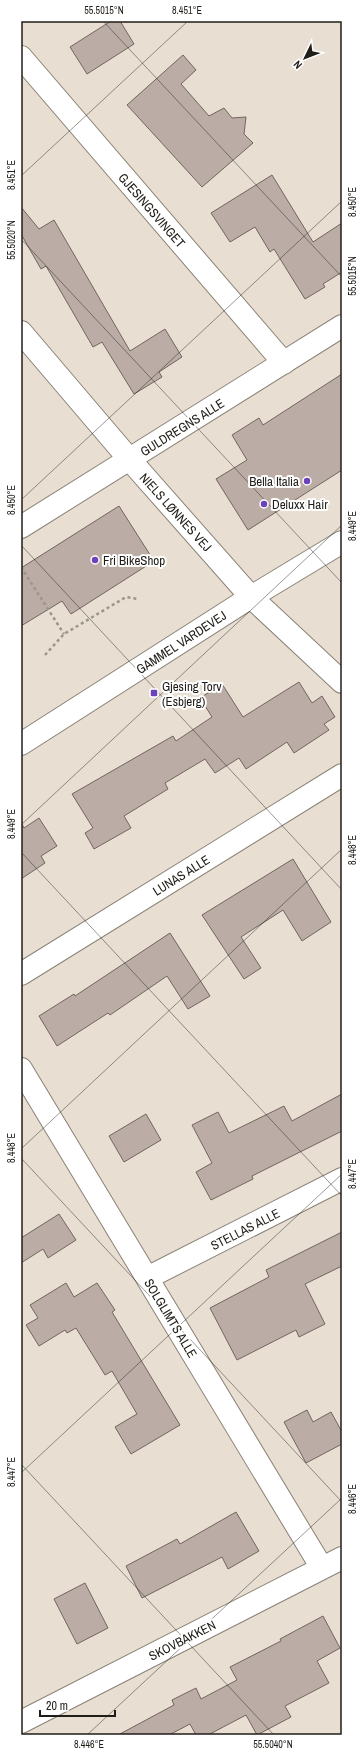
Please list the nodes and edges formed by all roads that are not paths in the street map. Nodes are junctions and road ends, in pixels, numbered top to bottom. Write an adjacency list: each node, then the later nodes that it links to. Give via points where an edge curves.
1 (21, 57): 4 (street, GJESINGSVINGET)
2 (342, 326): 4 (street, GULDREGNS ALLE)
3 (21, 332): 5 (street, NIELS LØNNES VEJ)
4 (284, 363): 5 (street, GULDREGNS ALLE)
5 (130, 460): 6 (street, GULDREGNS ALLE); 8 (street, NIELS LØNNES VEJ)
6 (21, 527)
7 (342, 542): 8 (street, GAMMEL VARDEVEJ)
8 (251, 597): 9 (street, NIELS LØNNES VEJ); 10 (street, GAMMEL VARDEVEJ)
9 (342, 682)
10 (21, 744)
11 (342, 775): 12 (street, LUNAS ALLE)
12 (21, 974)
13 (21, 1069): 15 (street, SOLGLIMTS ALLE)
14 (342, 1179): 15 (street, STELLAS ALLE)
15 (147, 1278): 17 (street, SOLGLIMTS ALLE)
16 (342, 1558): 17 (street, SKOVBAKKEN)
17 (322, 1568): 18 (street, SKOVBAKKEN)
18 (21, 1722)

